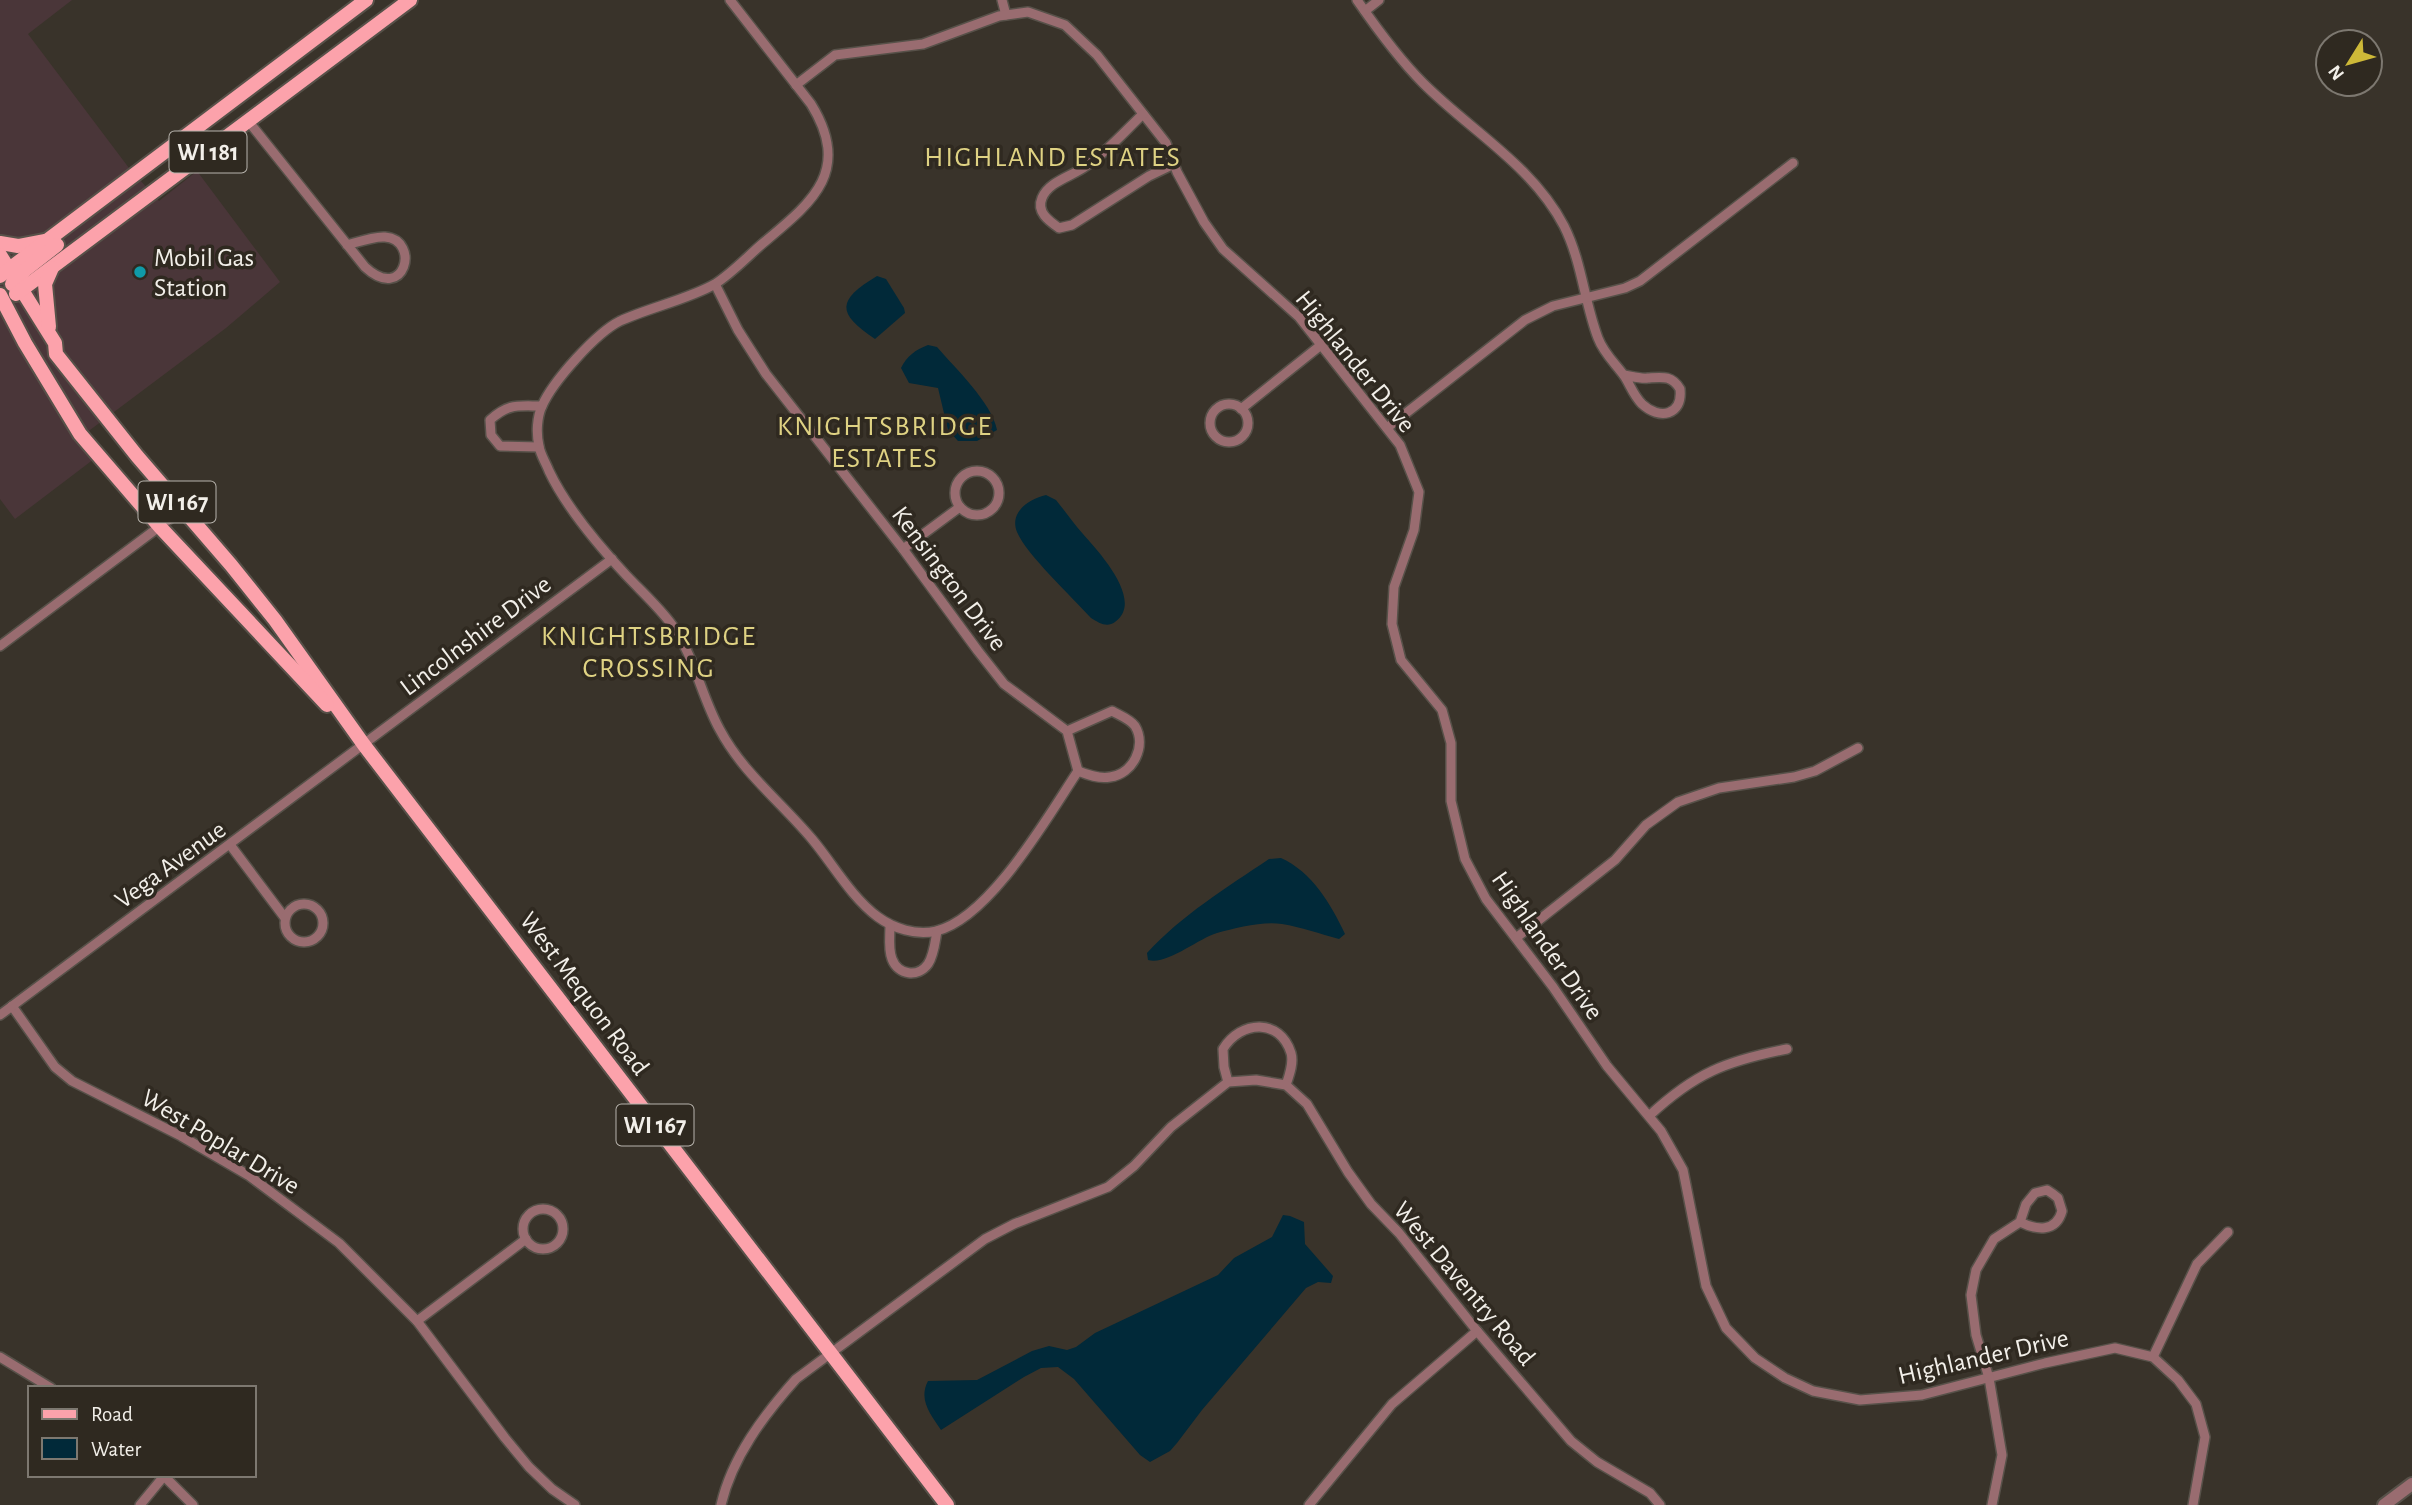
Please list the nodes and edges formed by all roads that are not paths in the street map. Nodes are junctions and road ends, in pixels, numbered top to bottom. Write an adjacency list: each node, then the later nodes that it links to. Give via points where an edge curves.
1 (366, 0): 14 (main road, WI 181)
2 (410, 0): 11 (main road, WI 181)
3 (730, 0): 9 (street)
4 (1002, 0): 8 (street)
5 (1357, 0): 7 (street)
6 (1378, 0): 7 (street)
7 (1365, 11): 22 (street, via 1422,83 1548,197 1575,253)
8 (1006, 15): 9 (street, Highlander Drive, via 923,44 835,55); 10 (street, Highlander Drive, via 1028,12 1065,25 1097,55)
9 (796, 85): 20 (street, via 821,121 828,146 819,190 806,207)
10 (1143, 114): 13 (street, Highlander Drive, via 1166,143); 13 (street, via 1087,166 1052,186 1040,205 1046,219 1059,228 1072,225)
11 (249, 122): 17 (street); 19 (main road, WI 181)
12 (1793, 163): 22 (street, via 1640,281)
13 (1174, 164): 26 (street, Highlander Drive, via 1223,249 1299,317)
14 (125, 183): 15 (main road, WI 181); 21 (main road, via 99,214)
15 (48, 240): 16 (main road, via 18,246); 21 (main road, WI 181)
16 (0, 243)
17 (347, 244): 17 (street, via 374,276 384,280 404,269 406,258 396,241 385,237)
18 (0, 255): 21 (main road, West Mequon Road / WI 167)
19 (52, 267): 21 (main road, WI 181); 24 (main road, via 45,284)
20 (715, 284): 30 (street, via 616,323 560,377); 37 (street, Kensington Drive, via 766,374)
21 (6, 287): 24 (main road, West Mequon Road / WI 167); 25 (main road, West Mequon Road / WI 167); 27 (main road)
22 (1587, 298): 29 (street, via 1598,340); 32 (street, via 1553,306 1525,320)
23 (0, 327): 25 (main road)
24 (49, 332): 27 (main road, West Mequon Road / WI 167)
25 (25, 343): 28 (main road, West Mequon Road / WI 167)
26 (1321, 345): 31 (street); 32 (street, Highlander Drive)
27 (56, 354): 28 (main road); 35 (main road, West Mequon Road / WI 167)
28 (40, 366): 36 (main road, West Mequon Road / WI 167, via 80,433)
29 (1623, 375): 29 (street, via 1637,398 1654,413 1666,414 1678,405 1680,389 1670,379)
30 (541, 406): 33 (street); 33 (street, via 503,408 490,421 491,435 500,446)
31 (1241, 409): 31 (street, via 1225,404 1214,410 1210,427 1216,438 1235,442 1245,433 1248,420)
32 (1387, 428): 48 (street, Highlander Drive, via 1400,445 1419,492 1414,530 1394,587 1392,624 1401,660 1442,710 1451,743 1451,801 1465,859 1486,899)
33 (539, 447): 38 (street, via 564,497)
34 (960, 507): 34 (street, via 972,514 987,513 997,503 996,481 985,472 965,475 955,493); 37 (street)
35 (183, 509): 36 (street); 41 (main road, West Mequon Road / WI 167, via 275,620)
36 (160, 527): 39 (street); 41 (main road, West Mequon Road / WI 167)
37 (903, 549): 40 (street, Kensington Drive, via 1004,684)
38 (612, 559): 41 (street, Lincolnshire Drive); 46 (street, via 680,638 718,727 741,763 797,820 867,908)
39 (0, 646)
40 (1067, 731): 43 (street); 43 (street, via 1112,711 1134,725 1141,742 1129,767 1112,777)
41 (364, 745): 44 (street, Vega Avenue); 60 (main road, West Mequon Road / WI 167)
42 (1858, 748): 48 (street, via 1815,771 1720,788 1678,802 1646,825 1615,860)
43 (1078, 771): 47 (street, via 1023,853 977,907)
44 (230, 846): 45 (street); 49 (street, Vega Avenue)
45 (285, 918): 45 (street, via 286,930 299,942 316,938 323,927 317,908 305,903 292,907)
46 (890, 925): 47 (street); 47 (street, via 891,959 911,974 929,963)
47 (937, 931)
48 (1516, 938): 54 (street, Highlander Drive, via 1606,1066)
49 (12, 1006): 50 (street, Vega Avenue); 58 (street, West Poplar Drive, via 55,1067 72,1082 248,1175 339,1243)
50 (0, 1015)
51 (1787, 1049): 54 (street, via 1715,1068)
52 (1228, 1082): 53 (street, via 1256,1080); 53 (street, via 1223,1049 1238,1031 1254,1026 1272,1029 1284,1039 1292,1055); 60 (street, via 1171,1127 1121,1179 985,1239)
53 (1286, 1086): 59 (street, West Daventry Road, via 1307,1104 1371,1204)
54 (1649, 1116): 63 (street, Highlander Drive, via 1683,1170 1706,1286 1726,1328 1755,1358 1813,1391 1860,1400 1922,1395)
55 (2020, 1222): 55 (street, via 2050,1227 2062,1211 2058,1198 2046,1190 2035,1193); 63 (street, via 1994,1239 1976,1270 1971,1296)
56 (2228, 1232): 62 (street, via 2197,1264)
57 (526, 1239): 57 (street, via 536,1247 555,1244 562,1233 560,1219 545,1209 533,1211 523,1227); 58 (street)
58 (417, 1321): 70 (street, West Poplar Drive, via 528,1467)
59 (1477, 1331): 73 (street, via 1392,1404); 74 (street, West Daventry Road, via 1571,1441 1650,1493)
60 (831, 1354): 71 (street, via 796,1379 775,1403 746,1446); 72 (main road, West Mequon Road / WI 167)
61 (0, 1357): 64 (street)
62 (2153, 1357): 63 (street, Highlander Drive, via 2115,1348); 76 (street, Highlander Drive, via 2196,1404 2205,1437)
63 (1989, 1378): 75 (street, via 2002,1455)
64 (48, 1386)
65 (163, 1477): 68 (street)
66 (165, 1477): 69 (street)
67 (2412, 1484): 77 (street)
68 (140, 1505)
69 (193, 1505)
70 (575, 1505)
71 (722, 1505)
72 (947, 1505)
73 (1309, 1505)
74 (1660, 1505)
75 (1992, 1505)
76 (2193, 1505)
77 (2384, 1505)

